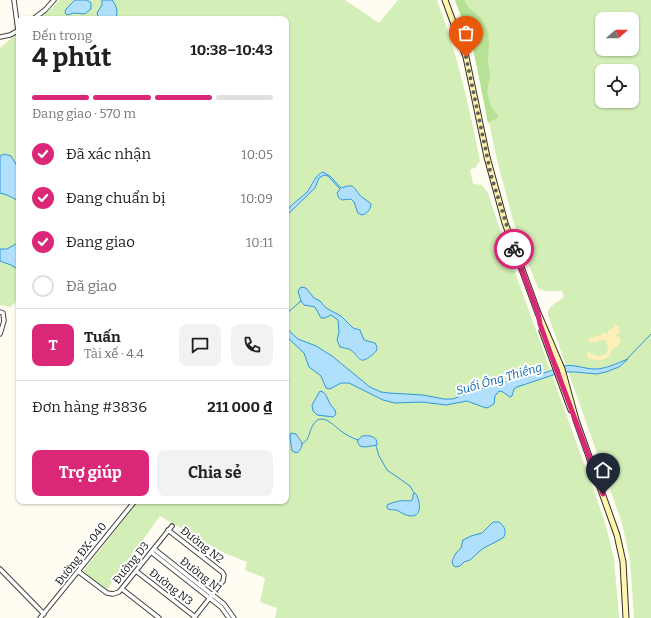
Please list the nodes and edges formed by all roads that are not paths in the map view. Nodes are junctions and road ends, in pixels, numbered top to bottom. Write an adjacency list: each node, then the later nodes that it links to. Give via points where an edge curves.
1 (14, 0): 4 (street)
2 (54, 0): 5 (street)
3 (445, 0): 25 (street, via 467,61 487,157 510,237 619,541 623,562)
4 (17, 16)
5 (37, 16)
6 (16, 32): 7 (street)
7 (0, 37)
8 (0, 312): 9 (street, via 4,317)
9 (0, 334)
10 (133, 504): 16 (street, Đường ĐX-040)
11 (172, 526): 12 (street, Đường D3)
12 (168, 530): 13 (street, Đường D3); 18 (street, Đường N2, via 224,575)
13 (152, 550): 15 (street, Đường D3); 18 (street, Đường N1)
14 (0, 569): 19 (street)
15 (136, 571): 17 (street, Đường D3); 20 (street, Đường N3)
16 (79, 572): 17 (street, Đường D3, via 108,593 115,594); 19 (street, Đường ĐX-040)
17 (122, 589): 22 (street)
18 (211, 596): 20 (street); 23 (street, Đường N1); 24 (street, Đường N1, via 224,604)
19 (44, 614): 21 (street, Đường ĐX-040)
20 (195, 617)
21 (40, 618)
22 (159, 618)
23 (229, 618)
24 (234, 618)
25 (626, 618)

